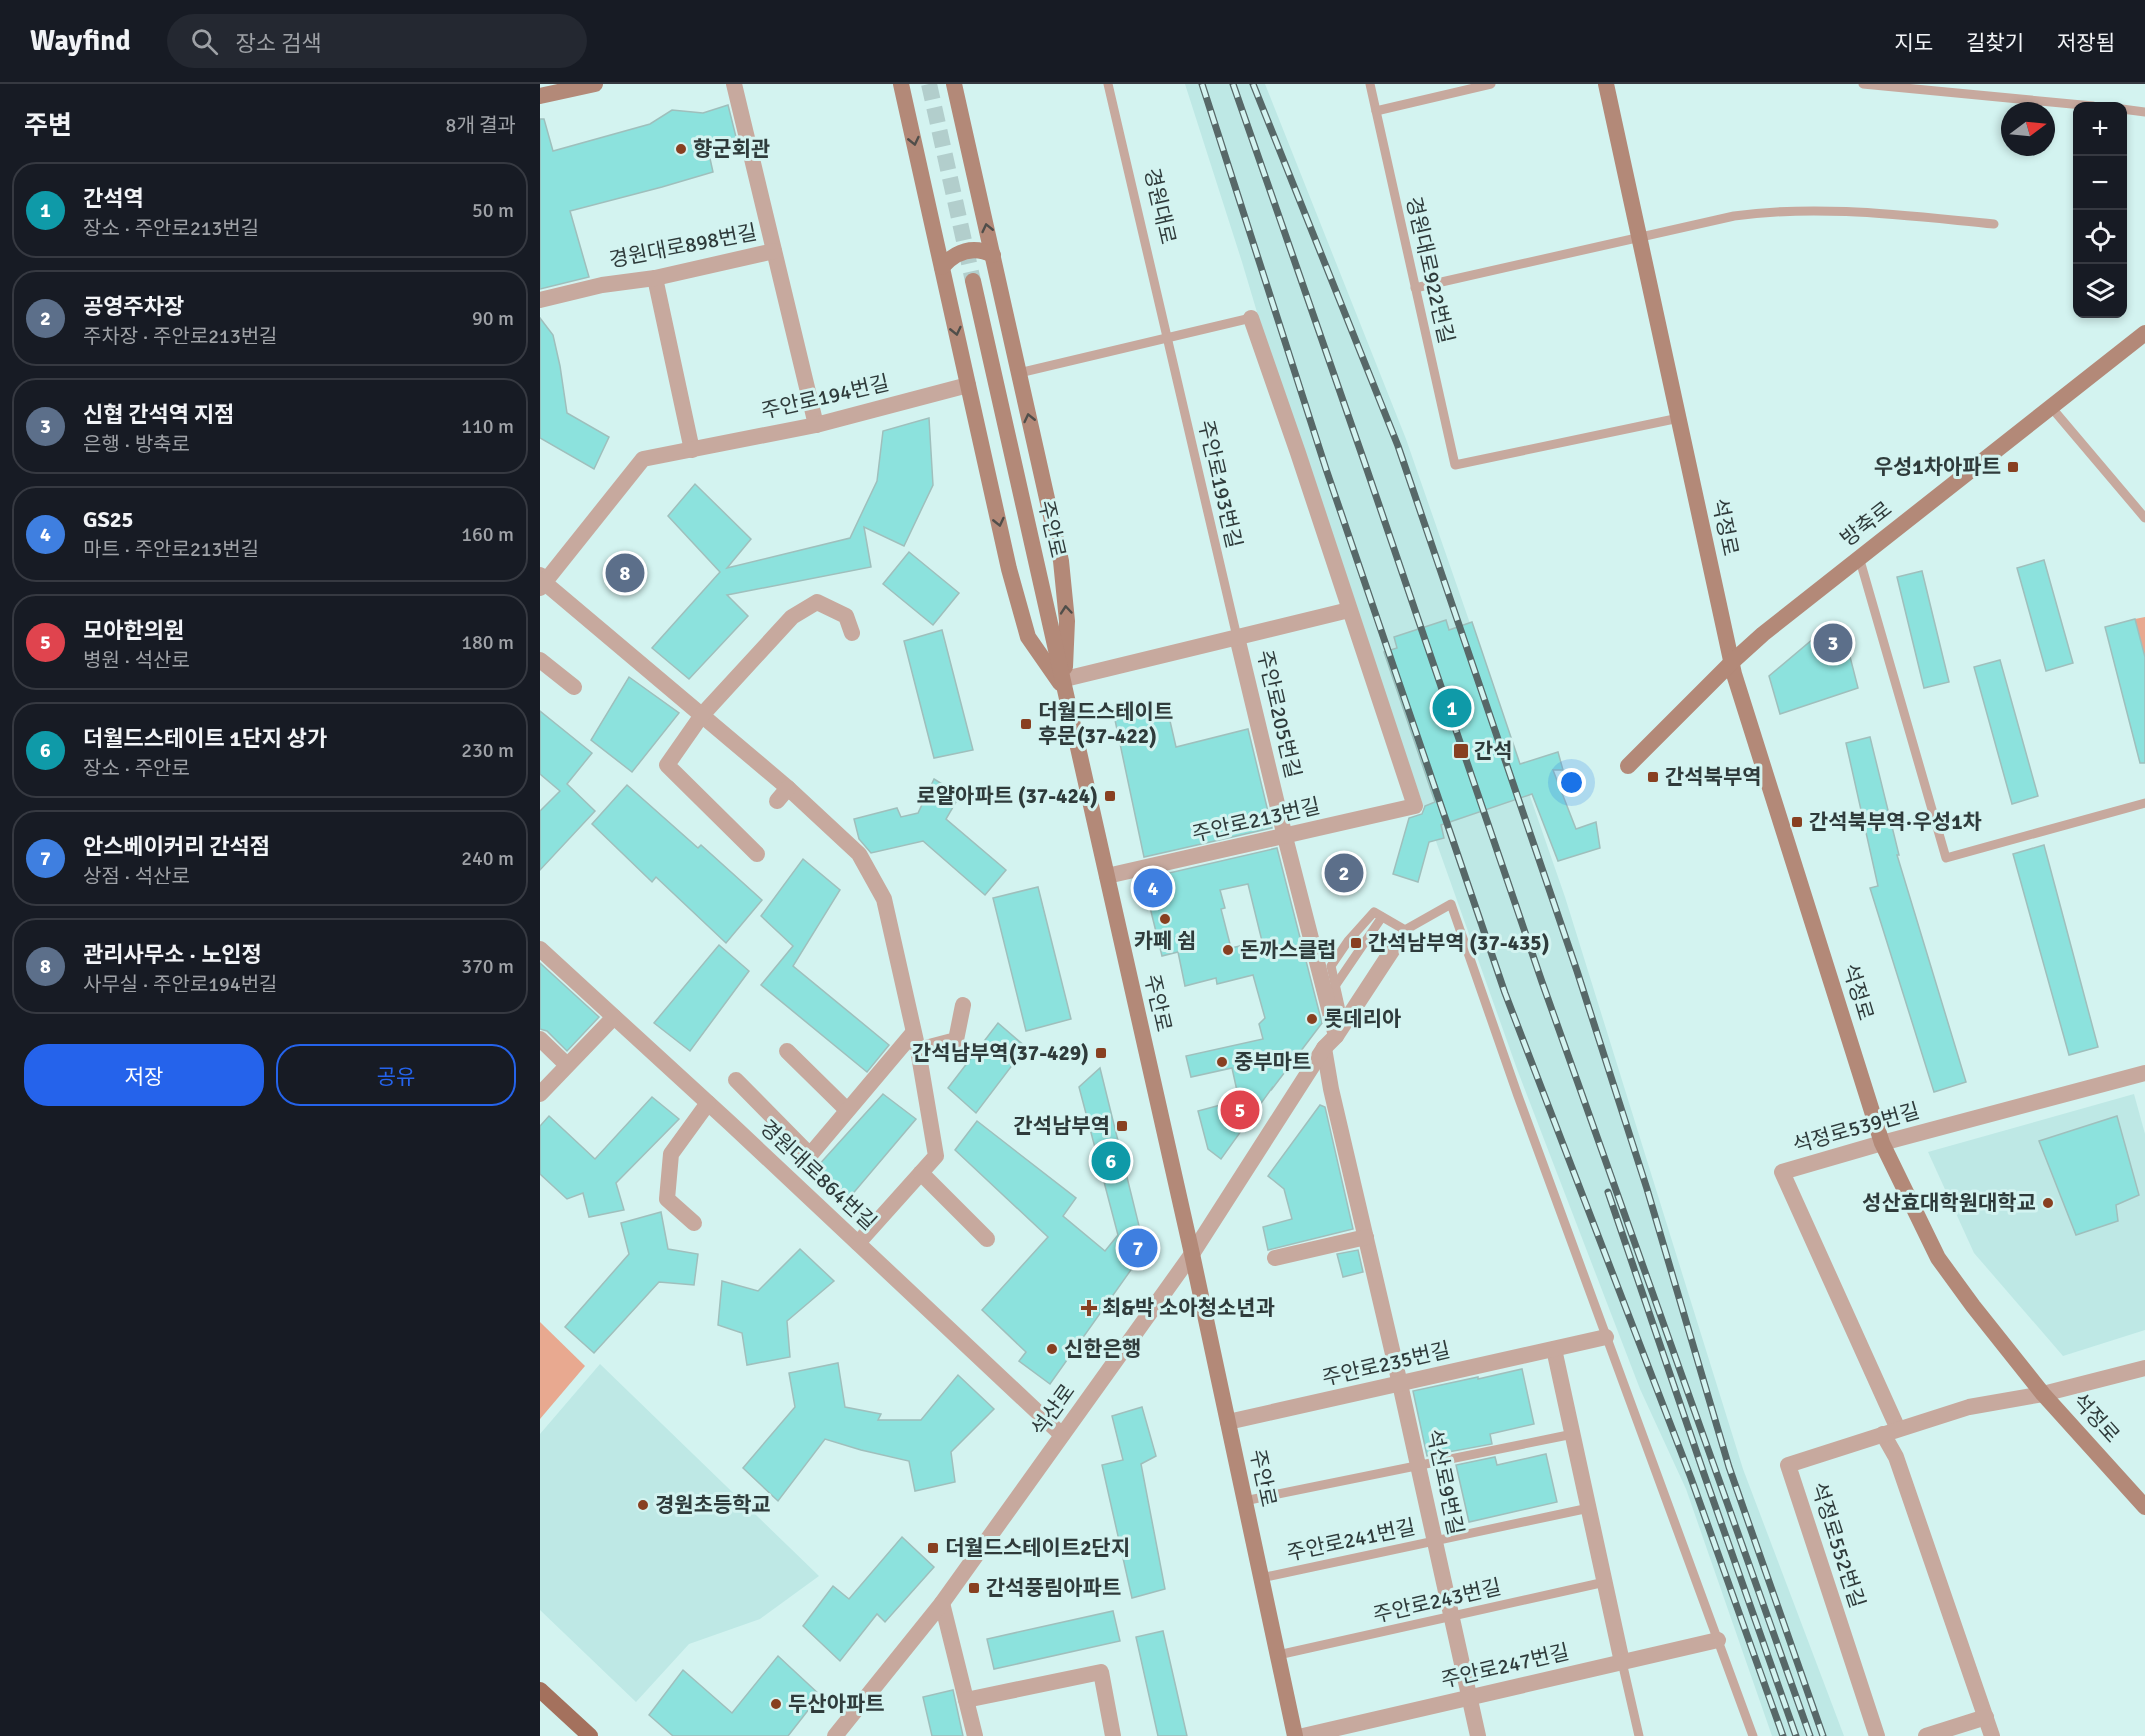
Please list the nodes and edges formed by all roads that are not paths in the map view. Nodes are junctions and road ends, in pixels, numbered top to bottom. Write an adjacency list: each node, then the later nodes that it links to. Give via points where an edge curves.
1 (595, 84): 10 (main road)
2 (734, 84): 17 (street, 경원대로898번길)
3 (901, 84): 19 (main road, one-way to 19)
4 (954, 84): 18 (main road, one-way to 4)
5 (1108, 84): 26 (lane, 경원대로)
6 (1370, 84): 13 (lane, 경원대로922번길)
7 (1491, 84): 13 (lane)
8 (1606, 84): 16 (main road, 석정로)
9 (1863, 84): 11 (lane)
10 (540, 96)
11 (2073, 104)
12 (2127, 110): 14 (lane)
13 (1376, 111): 22 (lane, 경원대로922번길)
14 (2145, 112)
15 (1994, 224): 16 (lane, via 1842,210 1755,213)
16 (1639, 238): 22 (lane); 30 (main road, 석정로)
17 (774, 251): 20 (street, 경원대로898번길); 31 (street, 경원대로898번길)
18 (993, 255): 19 (main road, via 973,249 950,258); 27 (main road)
19 (942, 267): 28 (main road, one-way to 28)
20 (656, 279): 23 (street, 경원대로898번길, via 602,285); 32 (street)
21 (973, 281): 41 (main road, 주안로)
22 (1415, 288): 30 (lane, 경원대로922번길, via 1455,465)
23 (540, 300)
24 (1251, 318): 26 (lane); 36 (street)
25 (2145, 333): 29 (main road, 방축로)
26 (1168, 338): 27 (lane); 38 (lane, 주안로193번길)
27 (1019, 373): 41 (main road, one-way to 27, via 1067,621 1062,561)
28 (968, 386): 31 (street, 주안로194번길); 41 (main road, one-way to 41, via 1028,637)
29 (2051, 407): 33 (lane); 34 (main road, 방축로)
30 (1678, 418): 40 (main road, 석정로)
31 (816, 425): 32 (street, 주안로194번길)
32 (692, 450): 35 (street, 주안로194번길, via 643,459)
33 (2145, 518)
34 (1859, 557): 40 (main road, 방축로); 45 (lane, via 1946,858)
35 (542, 582): 43 (street)
36 (1349, 610): 38 (street, 주안로205번길); 46 (street, 주안로213번길, via 1415,806)
37 (852, 633): 43 (street, via 846,616 817,602 792,616)
38 (1237, 637): 41 (street, 주안로205번길); 46 (street, 주안로205번길)
39 (540, 660): 42 (street)
40 (1732, 662): 44 (main road, 방축로); 67 (main road, 석정로)
41 (1065, 684): 48 (main road, 주안로)
42 (574, 687)
43 (702, 716): 47 (street, via 667,765); 56 (street, via 782,794 859,854 884,899)
44 (1628, 766)
45 (2145, 803)
46 (1285, 837): 48 (street, 주안로213번길); 57 (street, 주안로205번길)
47 (757, 854)
48 (1107, 876): 73 (main road, 주안로)
49 (1382, 917): 50 (lane); 53 (lane); 53 (lane, via 1374,912 1342,949 1331,966)
50 (1405, 930): 51 (lane); 75 (lane, via 1450,904)
51 (1393, 949): 57 (street, 석산로)
52 (540, 950): 55 (street, 경원대로864번길)
53 (1335, 986): 57 (lane)
54 (963, 1005): 59 (street, via 956,1040)
55 (614, 1017): 61 (street); 65 (street, 경원대로864번길)
56 (913, 1032): 59 (street); 66 (street)
57 (1334, 1036): 70 (street, 석산로9번길, via 1331,1089); 73 (street, 석산로)
58 (540, 1039): 61 (street)
59 (918, 1050): 68 (street, via 936,1156)
60 (787, 1051): 66 (street)
61 (567, 1065): 64 (street)
62 (2145, 1073): 67 (street, 석정로539번길)
63 (736, 1080): 66 (street, via 810,1155)
64 (540, 1094)
65 (708, 1103): 69 (street, via 671,1154 668,1199); 72 (street, 경원대로864번길)
66 (848, 1110)
67 (1882, 1143): 79 (main road, 석정로, via 1938,1258); 81 (street, 석정로539번길, via 1782,1172)
68 (921, 1173): 71 (street); 72 (street)
69 (694, 1223)
70 (1366, 1237): 74 (street); 78 (street, 석산로9번길)
71 (987, 1239)
72 (858, 1243): 83 (street, 경원대로864번길)
73 (1191, 1254): 80 (main road, 주안로); 83 (street, 석산로)
74 (1275, 1258)
75 (1606, 1337): 76 (street, 주안로235번길); 93 (lane)
76 (1554, 1349): 78 (street, 주안로235번길); 82 (street)
77 (2145, 1368): 79 (street, 석정로552번길)
78 (1400, 1383): 80 (street, 주안로235번길); 84 (street, 석산로9번길)
79 (2043, 1394): 81 (street, 석정로552번길, via 1969,1407); 86 (main road, 석정로)
80 (1228, 1422): 85 (main road, 주안로)
81 (1891, 1431): 99 (street, via 1896,1457); 109 (street, 석정로552번길, via 1788,1465)
82 (1573, 1434): 84 (lane); 87 (street)
83 (1062, 1436): 91 (street, 석산로)
84 (1419, 1465): 85 (lane); 88 (street, 석산로9번길)
85 (1245, 1501): 89 (main road, 주안로)
86 (2145, 1507)
87 (1589, 1508): 88 (lane, 주안로241번길); 90 (street)
88 (1435, 1541): 89 (lane, 주안로241번길); 92 (street, 석산로9번길)
89 (1261, 1578): 94 (main road, 주안로)
90 (1605, 1582): 92 (lane, 주안로243번길); 95 (street)
91 (942, 1603): 98 (street); 101 (street, 석산로)
92 (1452, 1617): 94 (lane, 주안로243번길); 97 (street, 석산로9번길)
93 (1718, 1640): 95 (street, 주안로247번길); 108 (lane)
94 (1278, 1655): 104 (main road, 주안로)
95 (1622, 1662): 97 (street, 주안로247번길); 107 (lane)
96 (540, 1690): 100 (main road)
97 (1470, 1698): 105 (street, 주안로247번길); 106 (street, 석산로9번길)
98 (966, 1700): 102 (street); 103 (street, via 1101,1672)
99 (1986, 1717): 110 (street); 111 (street)
100 (590, 1736)
101 (835, 1736)
102 (975, 1736)
103 (1113, 1736)
104 (1295, 1736)
105 (1303, 1736)
106 (1478, 1736)
107 (1639, 1736)
108 (1753, 1736)
109 (1877, 1736)
110 (1926, 1736)
111 (1992, 1736)

